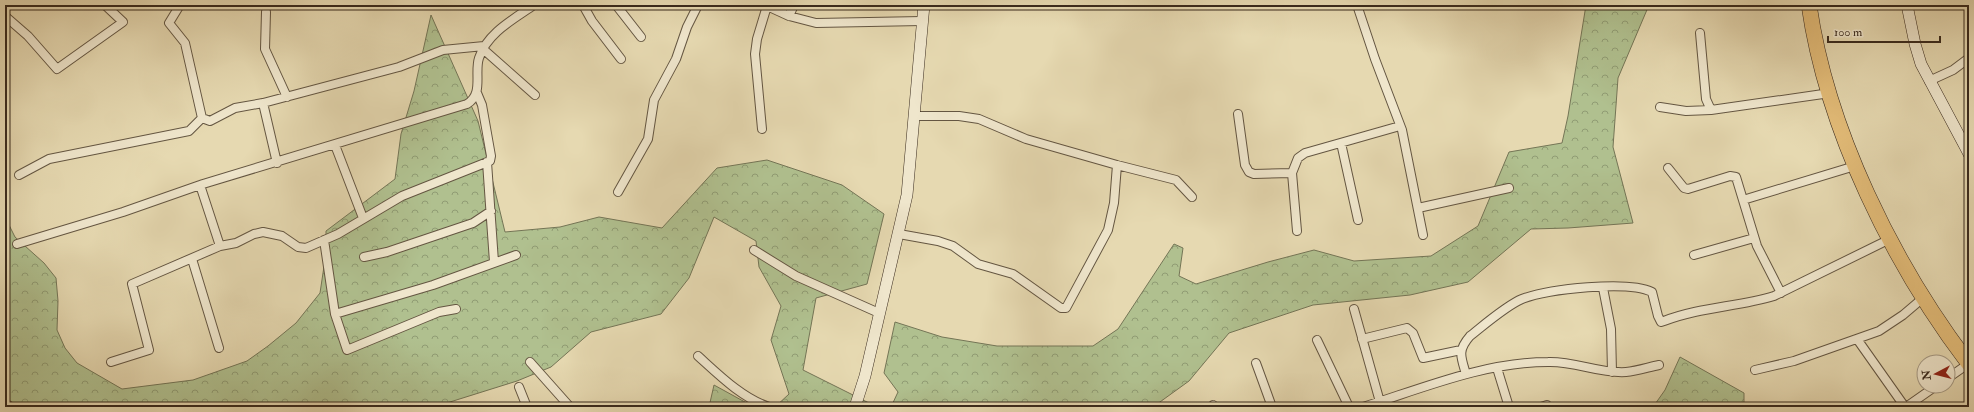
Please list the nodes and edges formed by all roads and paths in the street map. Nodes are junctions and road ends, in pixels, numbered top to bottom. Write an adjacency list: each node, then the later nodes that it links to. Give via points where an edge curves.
1 (105, 5): 14 (street, via 123,22 57,69 28,36)
2 (180, 5): 32 (street, via 169,23 185,43)
3 (534, 5): 19 (street, via 502,27)
4 (583, 5): 21 (street)
5 (616, 5): 18 (street)
6 (698, 5): 47 (street, via 676,59 654,100 648,139)
7 (766, 5): 15 (street); 34 (street, via 755,54)
8 (794, 5): 15 (street)
9 (924, 5): 16 (street)
10 (1357, 5): 33 (street)
11 (1809, 5): 24 (highway)
12 (1907, 5): 22 (street, via 1915,44)
13 (266, 12): 26 (street, via 265,49)
14 (5, 16)
15 (789, 16): 16 (street, via 816,23)
16 (922, 21): 31 (street)
17 (1700, 33): 29 (street, via 1706,99)
18 (641, 37)
19 (483, 47): 23 (street, via 478,65); 25 (street); 26 (street, via 443,50 400,67)
20 (1969, 58): 22 (street, via 1953,70)
21 (621, 59)
22 (1929, 81): 37 (street)
23 (477, 93): 36 (street, via 467,104); 38 (street, via 482,106 491,156)
24 (1830, 93): 29 (street); 41 (highway)
25 (535, 95)
26 (287, 97): 27 (street)
27 (263, 103): 32 (street, via 235,108 210,121); 39 (street)
28 (1660, 108): 29 (street)
29 (1711, 110)
30 (1238, 114): 43 (street, via 1245,165 1249,172)
31 (915, 116): 40 (street, via 960,116 979,119 1026,139); 55 (street, via 907,195)
32 (202, 118): 44 (street, via 189,131 49,159)
33 (1400, 126): 35 (street); 50 (street)
34 (762, 129)
35 (1341, 143): 43 (street, via 1305,153 1298,158); 53 (street)
36 (335, 145): 39 (street); 52 (street)
37 (1969, 154)
38 (487, 162): 51 (street); 52 (street, via 402,196)
39 (277, 163): 45 (street)
40 (1117, 165): 48 (street, via 1176,180); 55 (street, via 1114,203 1108,230 1066,308 1061,308 1013,274 978,264 953,246)
41 (1855, 166): 49 (street); 58 (highway)
42 (1668, 168): 49 (street, via 1684,188 1688,189 1734,176 1738,180)
43 (1292, 173): 54 (street)
44 (18, 175)
45 (200, 185): 60 (street); 61 (street)
46 (1510, 188): 50 (street)
47 (618, 192)
48 (1192, 198)
49 (1743, 200): 57 (street)
50 (1418, 208): 56 (street)
51 (491, 211): 65 (street, via 473,223); 67 (street)
52 (364, 218): 59 (street)
53 (1358, 220)
54 (1297, 231)
55 (899, 234): 73 (street)
56 (1423, 235)
57 (1754, 238): 64 (street); 69 (street)
58 (1890, 239): 69 (street); 70 (highway)
59 (324, 240): 61 (street, via 301,248 282,236 263,232 236,243); 74 (street)
60 (17, 244)
61 (220, 246): 66 (street)
62 (754, 250): 73 (street, via 796,276)
63 (516, 255): 67 (street)
64 (1694, 255)
65 (364, 258)
66 (192, 259): 78 (street); 81 (street, via 132,284 149,350)
67 (494, 262): 74 (street, via 433,285)
68 (1603, 288): 69 (street, via 1628,286 1652,292 1661,322 1697,310 1761,300); 79 (street, via 1568,290 1522,299 1470,336); 88 (street, via 1611,329)
69 (1781, 292)
70 (1923, 298): 76 (street, via 1888,327); 84 (highway)
71 (456, 309): 74 (street, via 439,312 347,350)
72 (1354, 309): 75 (street)
73 (879, 313): 97 (street, via 865,376)
74 (335, 314)
75 (1362, 339): 79 (street, via 1407,328 1413,333 1423,358); 93 (street)
76 (1857, 339): 87 (street, via 1794,361); 102 (street)
77 (1317, 340): 99 (street)
78 (219, 348)
79 (1461, 350): 90 (street)
80 (698, 356): 96 (street, via 727,382 753,400)
81 (111, 362)
82 (530, 362): 95 (street)
83 (1256, 363): 98 (street)
84 (1969, 364): 89 (street)
85 (1659, 365): 88 (street, via 1627,372)
86 (1497, 368): 88 (street, via 1548,362); 90 (street); 101 (street)
87 (1755, 370)
88 (1612, 372)
89 (1956, 373)
90 (1466, 374): 93 (street)
91 (519, 387): 94 (street)
92 (1925, 394): 102 (street)
93 (1380, 402): 100 (street)
94 (527, 407)
95 (570, 407)
96 (769, 407)
97 (855, 407)
98 (1272, 407)
99 (1348, 407)
100 (1363, 407)
101 (1509, 407)
102 (1906, 407)

